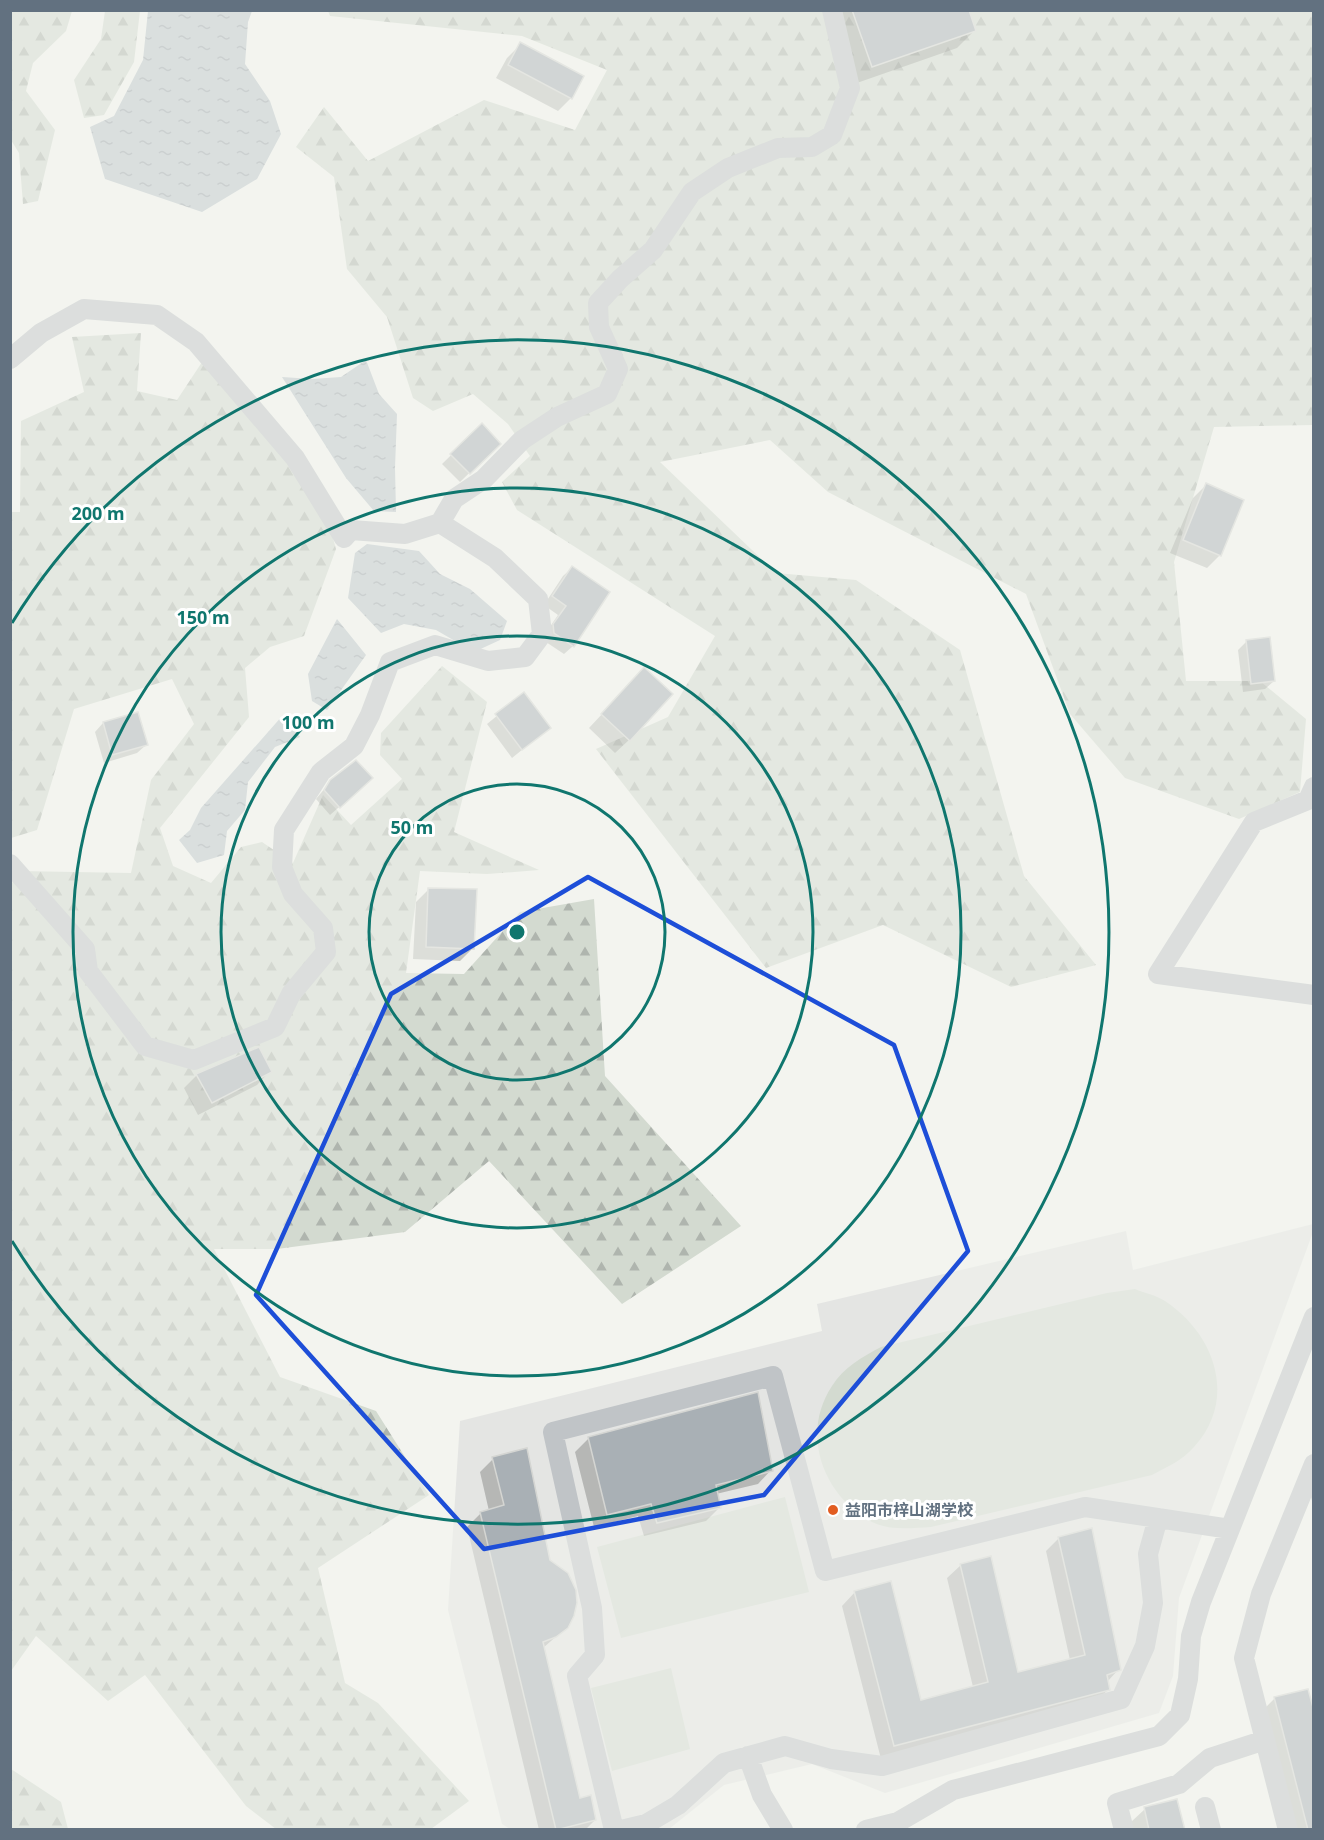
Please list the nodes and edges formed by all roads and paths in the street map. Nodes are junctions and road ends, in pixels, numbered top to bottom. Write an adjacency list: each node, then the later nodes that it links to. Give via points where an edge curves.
1 (832, 10): 3 (street, via 850,88 832,135 812,147 778,148 728,168 692,192 652,250 598,303 599,327 618,369 607,394 557,417 522,440 484,480 454,499)
2 (10, 359): 3 (street, via 41,333 84,309 157,315 196,342 295,458 344,538 351,530 405,534)
3 (440, 523): 5 (street, via 495,558 538,599 542,634 525,657 488,661 435,645 390,662 354,746 321,772 284,831 282,867 293,894 323,928 326,952 291,994 275,1028 194,1060 145,1046 88,971 85,949)
4 (1314, 788): 6 (street, via 1308,800 1254,822 1158,974)
5 (10, 864)
6 (1314, 995)
7 (1314, 1317): 10 (street)
8 (1314, 1464): 11 (street, via 1261,1594 1244,1658)
9 (1158, 1518): 10 (street); 12 (street, via 1148,1554 1153,1603 1145,1646 1121,1699 882,1766 831,1759 785,1746); 15 (street, via 1085,1508 825,1571 773,1376 553,1432 592,1608 595,1655 577,1676)
10 (1230, 1529): 14 (street, via 1191,1636 1180,1715 1159,1736 953,1790)
11 (1265, 1740): 19 (street, via 1210,1758 1179,1784 1117,1803); 21 (street)
12 (748, 1756): 16 (street, via 724,1763 678,1805 646,1824); 17 (street, via 762,1795)
13 (1205, 1808): 20 (street)
14 (896, 1826): 18 (street)
15 (614, 1830)
16 (621, 1830)
17 (783, 1830)
18 (866, 1830)
19 (1124, 1830)
20 (1210, 1830)
21 (1288, 1830)

